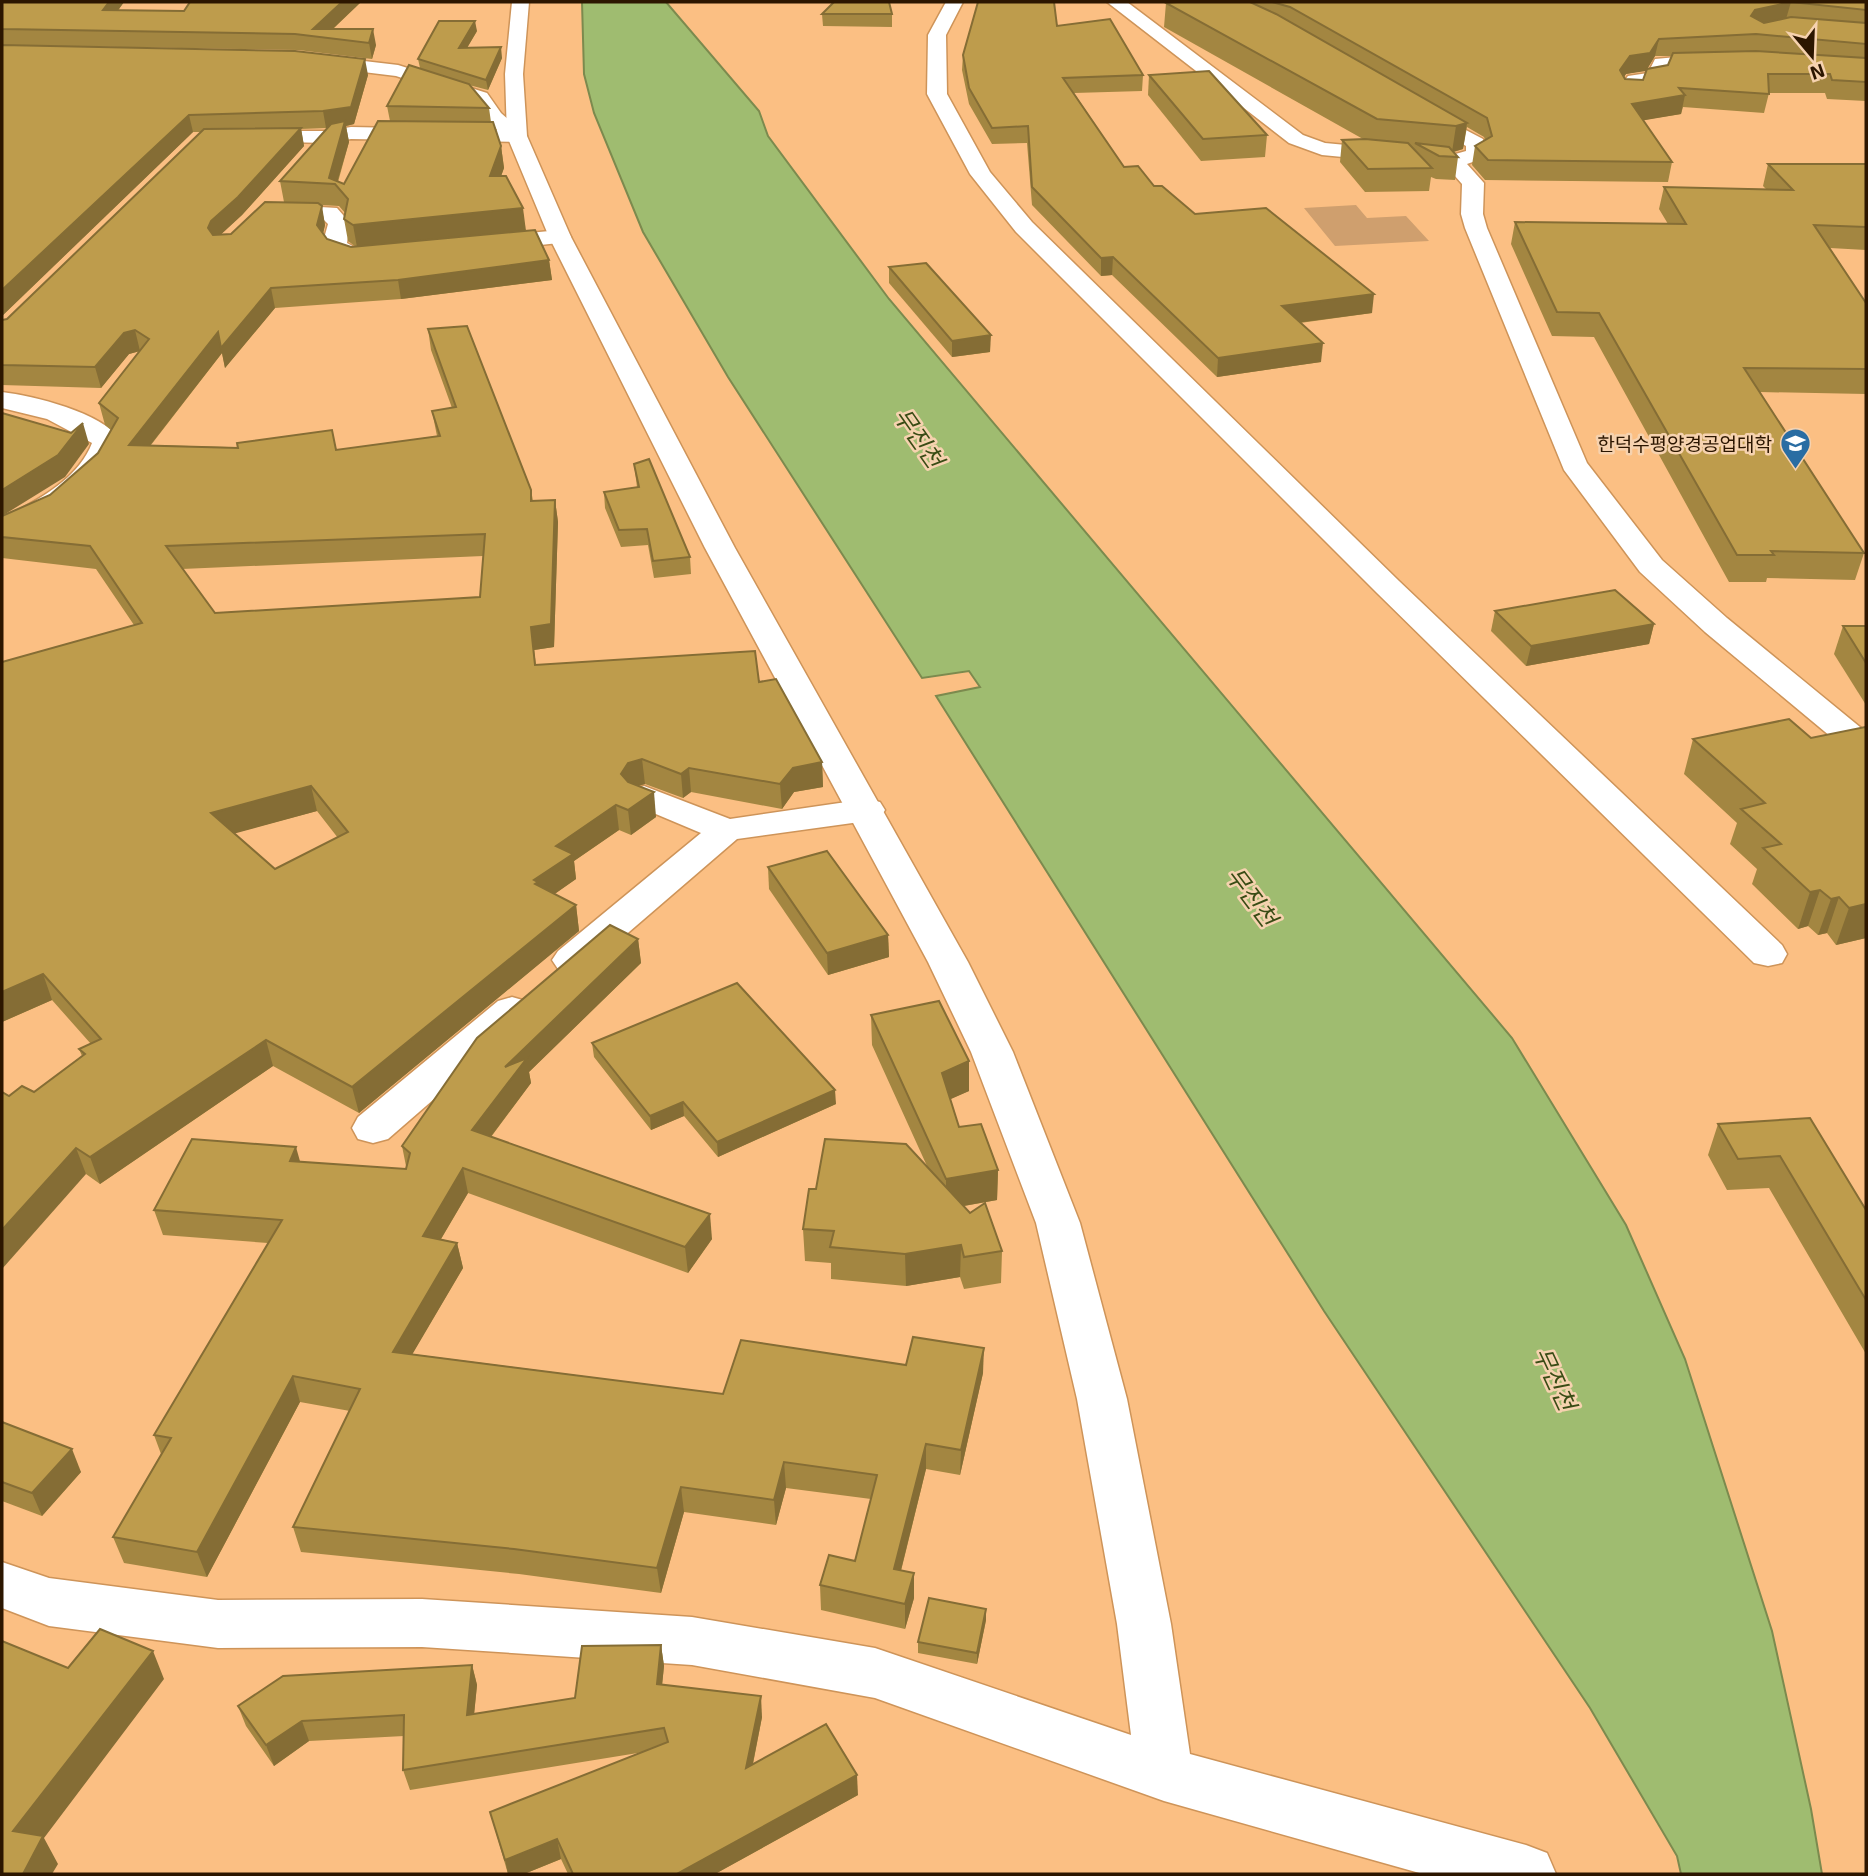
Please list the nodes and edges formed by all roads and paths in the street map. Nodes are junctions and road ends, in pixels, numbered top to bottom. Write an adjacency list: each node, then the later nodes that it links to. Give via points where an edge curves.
1 (520, 2): 8 (street, via 514,74)
2 (954, 2): 23 (street, via 937,35 937,93 981,174 1024,227)
3 (1116, 2): 12 (street, via 1296,139 1322,149)
4 (298, 59): 8 (street, via 398,71 480,97 494,117)
5 (1741, 60): 6 (street, via 1662,63 1657,77 1635,80)
6 (1631, 92)
7 (1405, 103): 12 (street, via 1476,143 1477,155)
8 (517, 136): 9 (street, via 351,133); 14 (street)
9 (326, 137): 10 (street); 11 (street)
10 (230, 138)
11 (308, 157)
12 (1453, 161): 19 (street, via 1473,183 1476,228 1574,464 1651,566)
13 (276, 194): 16 (street, via 256,216 329,213 339,223 334,242 341,252 354,257)
14 (559, 237): 15 (street); 21 (street, via 720,548)
15 (469, 246)
16 (405, 253)
17 (2, 400): 18 (street, via 94,417 107,440 104,455 48,506)
18 (2, 530)
19 (1866, 749)
20 (644, 797): 22 (street)
21 (867, 810): 22 (street); 26 (street, via 992,1052 1058,1223 1102,1399 1144,1624)
22 (726, 830): 24 (street)
23 (1768, 954)
24 (373, 1128)
25 (2, 1585): 26 (street, via 49,1601 218,1624 422,1623 705,1643 875,1673)
26 (1164, 1774): 27 (street)
27 (1495, 1870)

